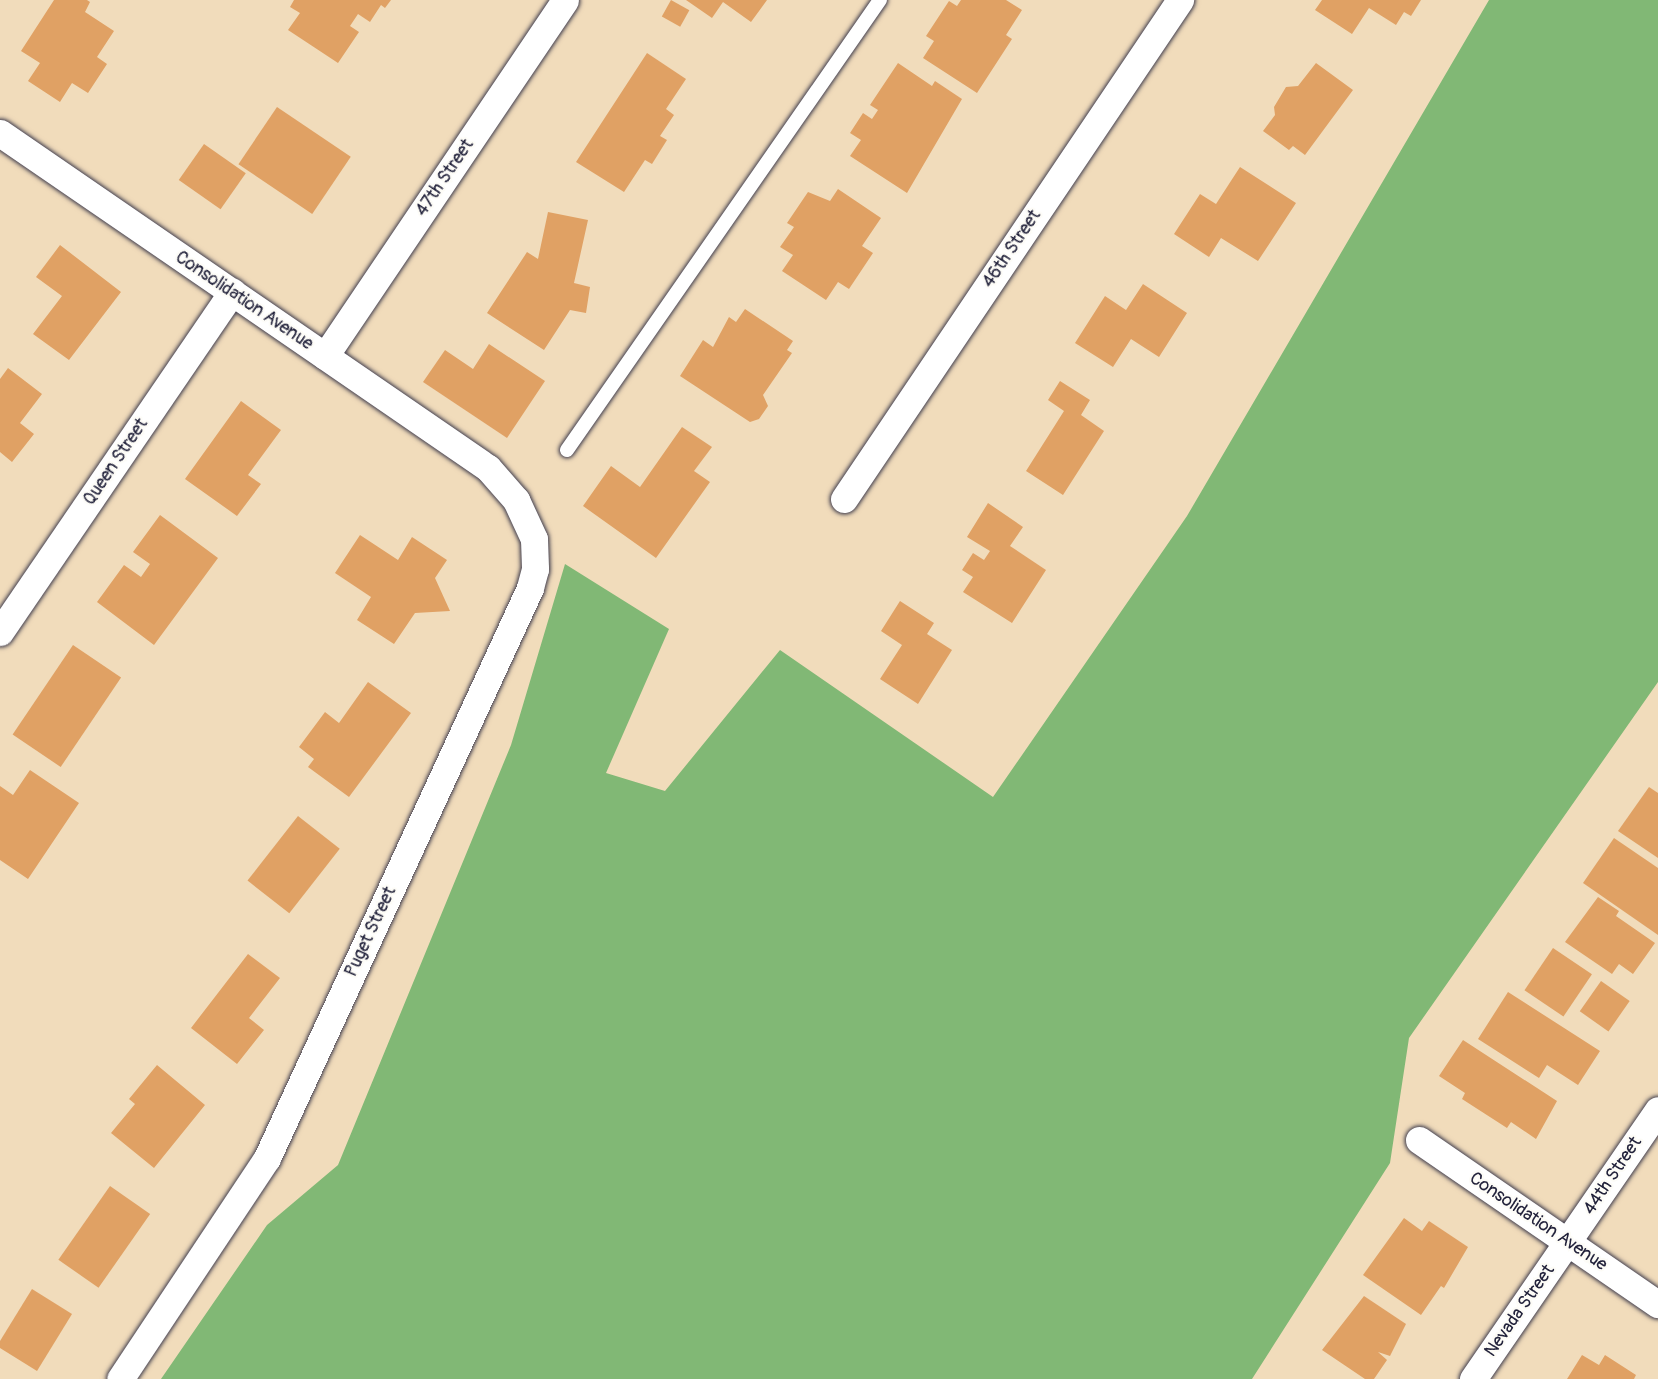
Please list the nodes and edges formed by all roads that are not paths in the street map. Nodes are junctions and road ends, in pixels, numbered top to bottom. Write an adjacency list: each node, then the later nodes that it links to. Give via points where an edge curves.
1 (565, 0): 6 (street, 47th Street)
2 (880, 0): 7 (lane)
3 (1180, 0): 9 (street, 46th Street)
4 (0, 134): 5 (street, Consolidation Avenue)
5 (232, 292): 6 (street, Consolidation Avenue); 10 (street, Queen Street)
6 (325, 356): 8 (street, Consolidation Avenue)
7 (567, 450)
8 (488, 468): 15 (street, Puget Street, via 516,500 534,539 535,569 530,588 267,1158)
9 (844, 499)
10 (0, 632)
11 (1658, 1110): 13 (street, 44th Street)
12 (1419, 1140): 13 (street, Consolidation Avenue)
13 (1568, 1242): 14 (street, Consolidation Avenue); 16 (street, Nevada Street)
14 (1658, 1304)
15 (120, 1379)
16 (1473, 1379)

